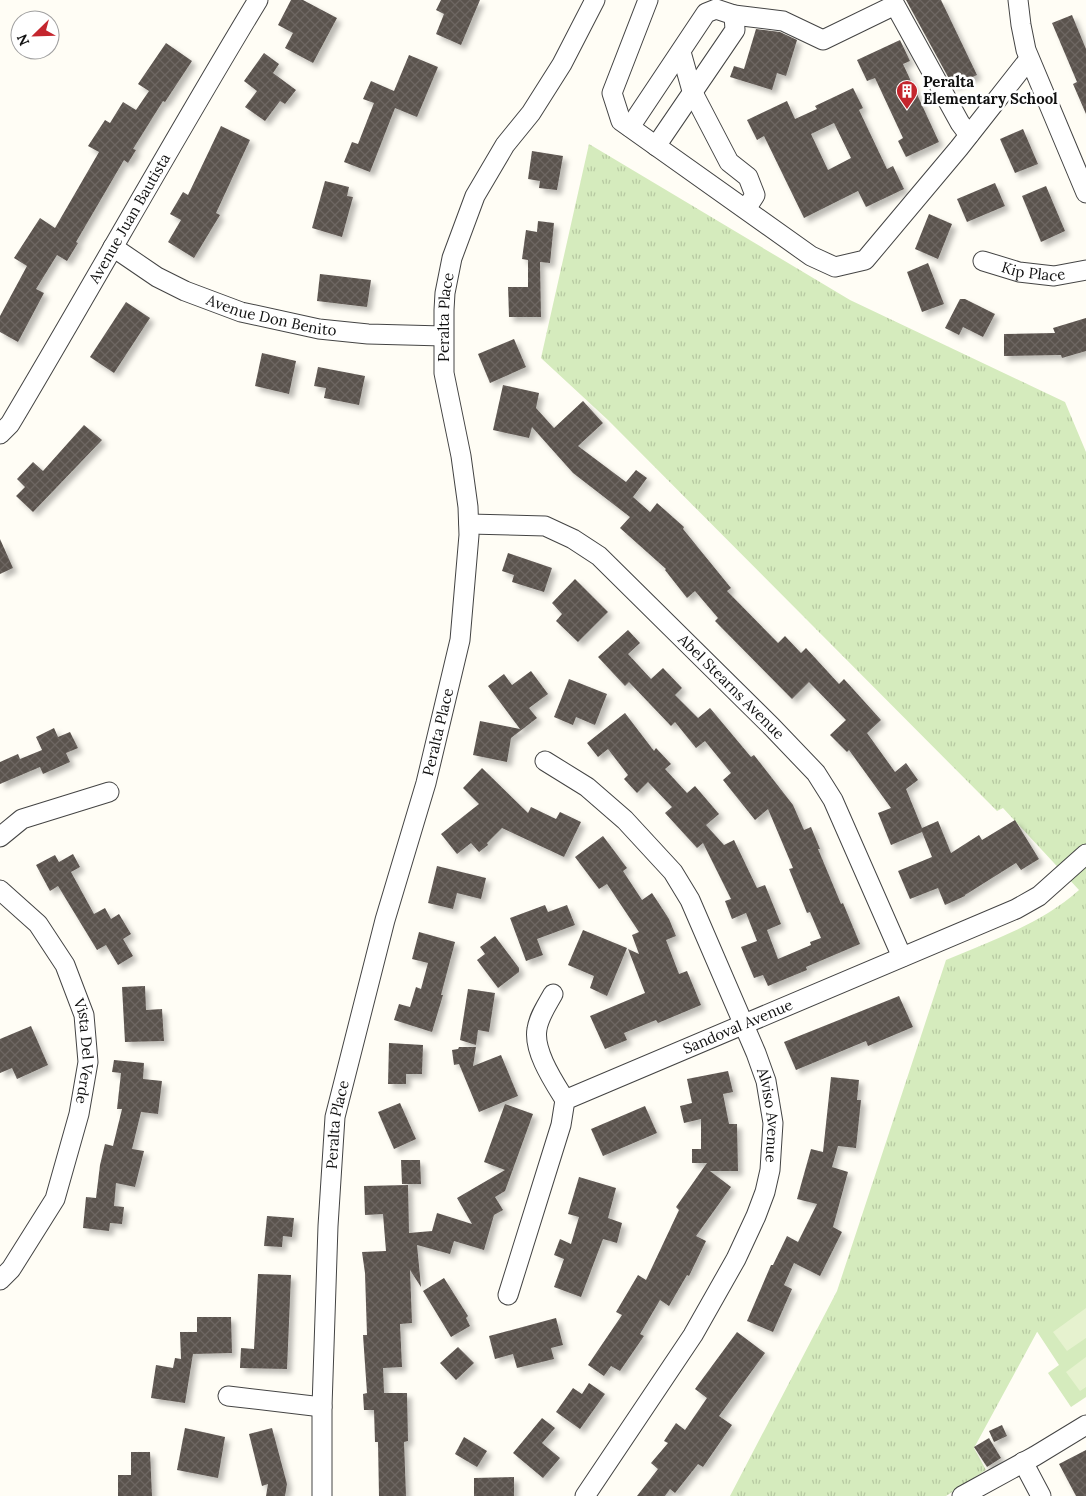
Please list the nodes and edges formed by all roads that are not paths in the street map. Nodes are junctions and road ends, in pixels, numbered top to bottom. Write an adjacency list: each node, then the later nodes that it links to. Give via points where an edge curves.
1 (258, 0): 14 (street, Avenue Juan Bautista)
2 (595, 0): 17 (street, Peralta Place, via 562,64 532,113 505,145 475,196 452,258 445,293)
3 (648, 0): 9 (street, via 612,93 621,121)
4 (1018, 0): 7 (street, via 1020,25)
5 (734, 15): 6 (street, via 716,9 706,13); 8 (street, via 735,30); 10 (street, via 783,21 824,40 895,5)
6 (681, 52): 8 (street); 9 (street)
7 (1029, 59): 10 (street); 12 (street)
8 (692, 91): 11 (street); 13 (street, via 729,162 748,177 755,195)
9 (630, 128): 11 (street)
10 (969, 135): 13 (street, via 864,260 835,267 811,256)
11 (656, 146): 13 (street)
12 (1086, 193)
13 (746, 210)
14 (113, 247): 17 (street, Avenue Don Benito, via 157,277 242,312 319,330); 18 (street, Avenue Juan Bautista, via 15,416)
15 (983, 261): 16 (street, Kip Place, via 1020,272 1054,276)
16 (1086, 270)
17 (443, 336): 19 (street, Peralta Place, via 446,389 461,456)
18 (0, 434)
19 (468, 524): 25 (street, Abel Stearns Avenue, via 545,526 574,539 599,556 772,727 816,773 833,800); 32 (street, Peralta Place, via 460,640 426,783 385,920 335,1117)
20 (545, 761): 27 (street, Alviso Avenue, via 587,787 624,820 673,872 690,900)
21 (109, 792): 22 (street, via 22,819)
22 (0, 837)
23 (1086, 854): 25 (street, Sandoval Avenue, via 1039,896 1016,909)
24 (0, 890): 29 (street, Vista Del Verde, via 38,924 65,964 84,1015 88,1062 79,1114 55,1199 11,1269)
25 (902, 958): 27 (street, Sandoval Avenue)
26 (553, 994): 28 (street, via 540,1017 537,1043)
27 (744, 1024): 28 (street, Sandoval Avenue); 36 (street, Alviso Avenue, via 771,1101 772,1147 765,1192 736,1259 693,1335)
28 (565, 1100): 30 (street, via 561,1125)
29 (0, 1280)
30 (508, 1295)
31 (228, 1396): 32 (street)
32 (322, 1407): 35 (street, Peralta Place)
33 (1086, 1425): 34 (street)
34 (1023, 1462): 37 (street); 38 (street)
35 (322, 1496)
36 (585, 1496)
37 (962, 1496)
38 (1041, 1496)

